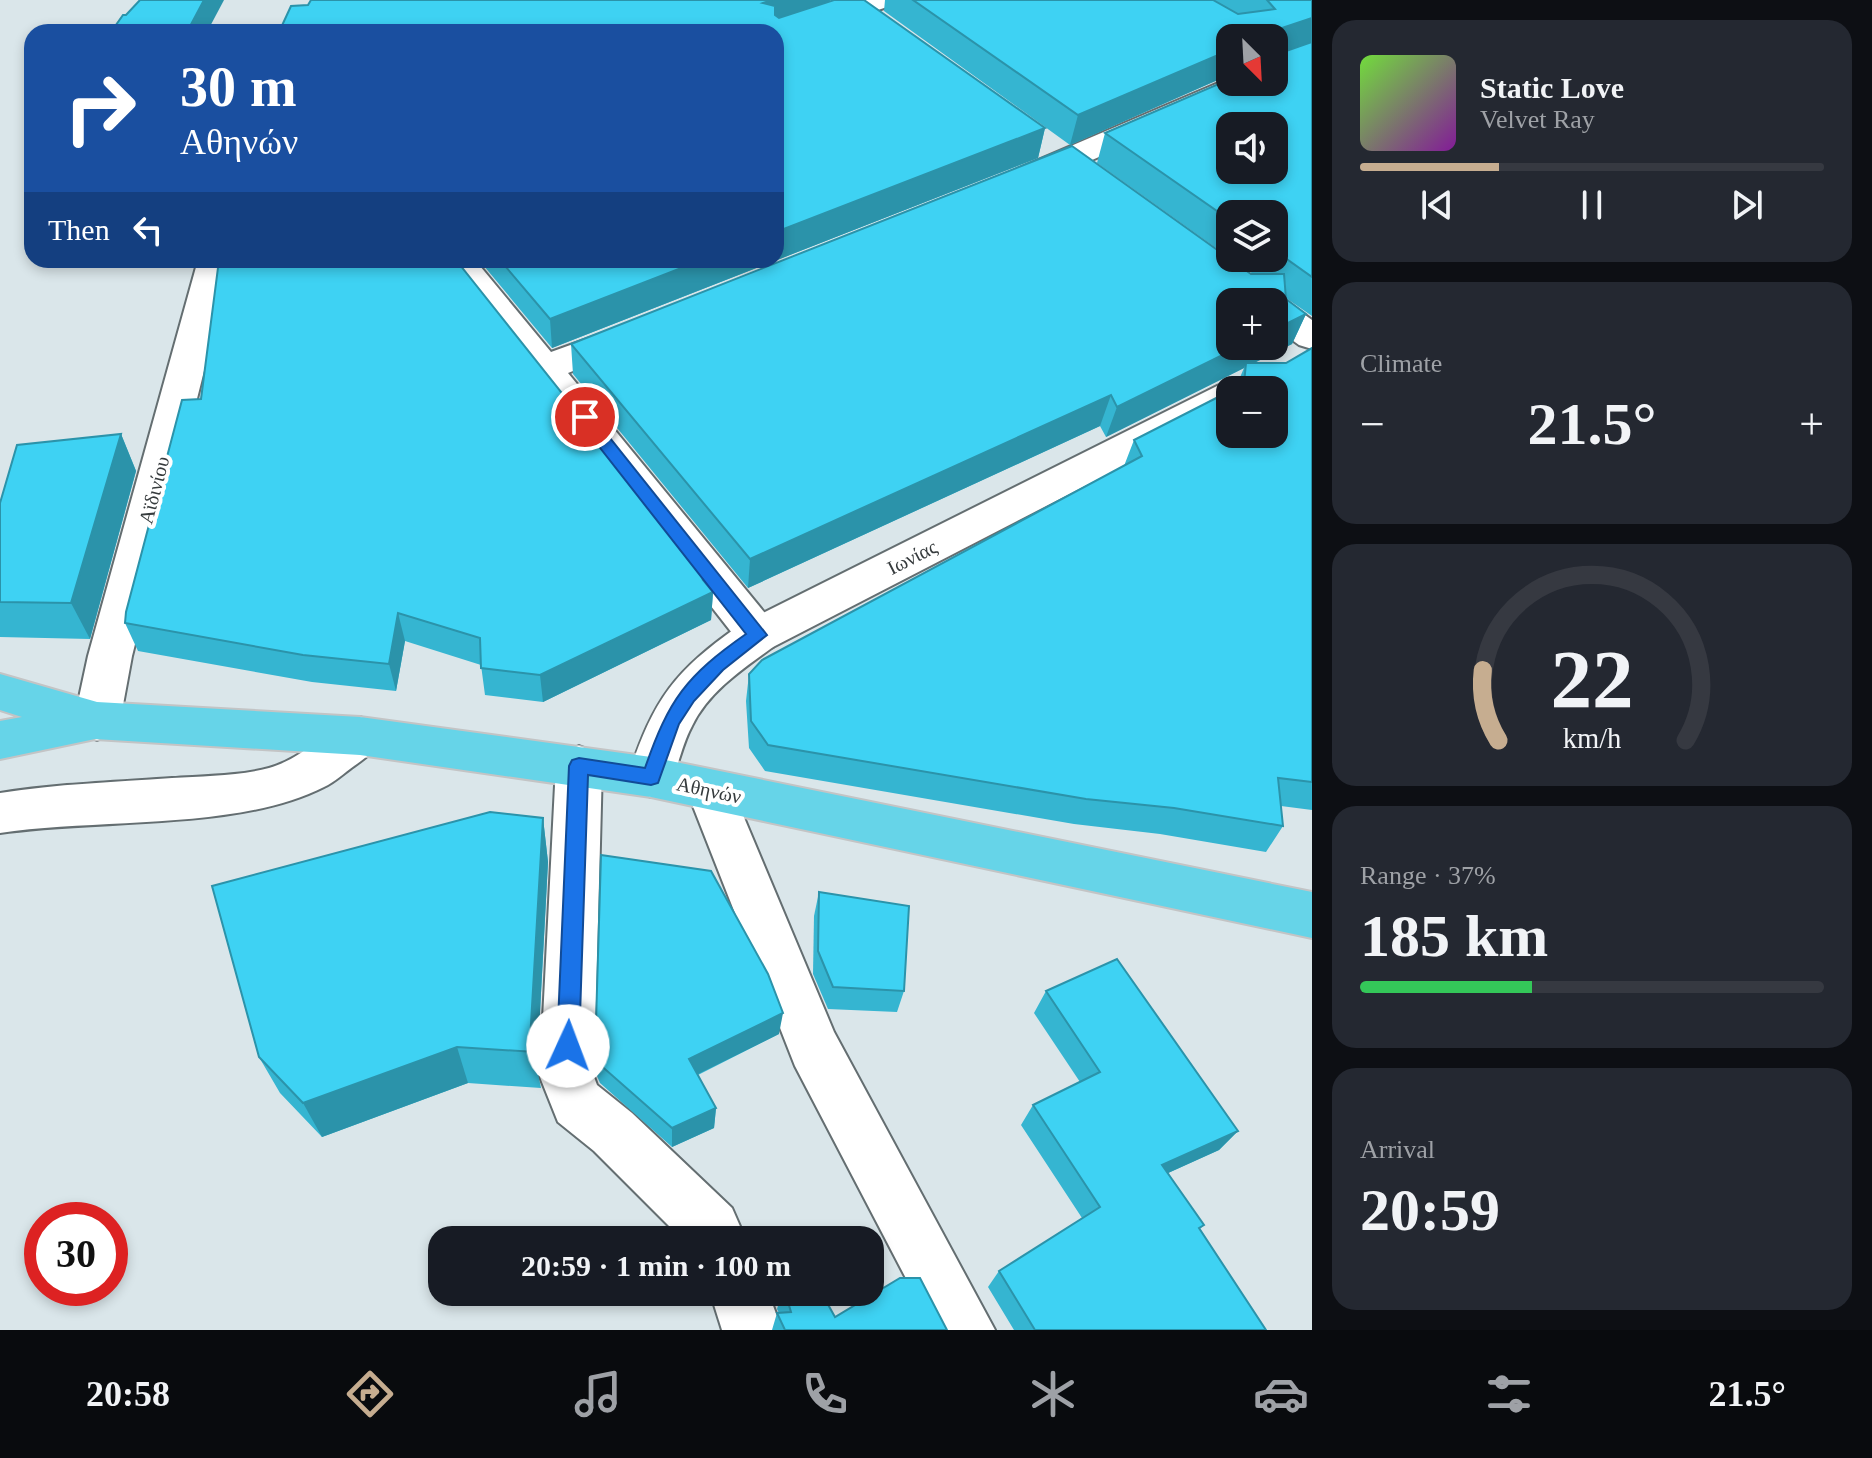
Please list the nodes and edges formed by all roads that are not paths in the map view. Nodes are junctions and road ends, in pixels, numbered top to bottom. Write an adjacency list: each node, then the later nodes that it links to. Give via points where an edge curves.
1 (865, 9): 2 (street)
2 (784, 33)
3 (1216, 96): 4 (street)
4 (996, 189)
5 (213, 268): 14 (street, Αϊδινίου)
6 (464, 268): 10 (street)
7 (1288, 320): 9 (street)
8 (648, 328): 10 (street)
9 (1312, 337)
10 (546, 368): 12 (street)
11 (1216, 402): 12 (street, Ιωνίας)
12 (758, 635): 18 (street, Ιωνίας, via 716,665 688,696 670,722)
13 (0, 692): 14 (main road)
14 (97, 721): 15 (main road, Αθηνών); 16 (main road)
15 (360, 736): 17 (main road, Αθηνών); 20 (street, via 309,773 269,788)
16 (0, 740)
17 (579, 766): 18 (main road, Αθηνών); 22 (street, via 567,1077 577,1103)
18 (651, 777): 19 (main road, Αθηνών)
19 (710, 791): 21 (main road, Αθηνών); 25 (street, via 814,1048)
20 (0, 813)
21 (1312, 915)
22 (710, 1226)
23 (744, 1306): 24 (street)
24 (752, 1330)
25 (965, 1330)

